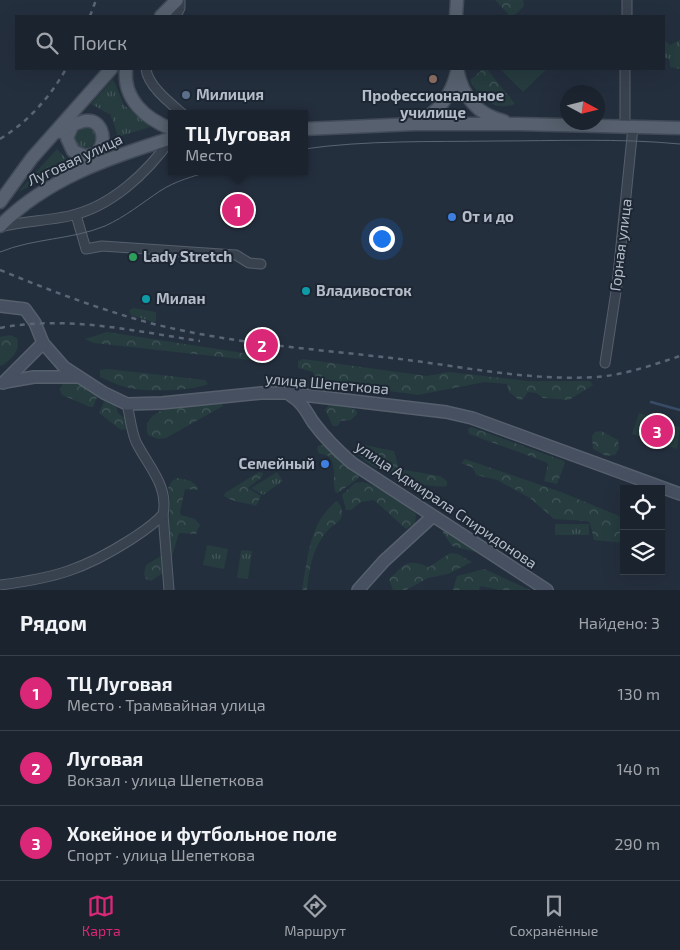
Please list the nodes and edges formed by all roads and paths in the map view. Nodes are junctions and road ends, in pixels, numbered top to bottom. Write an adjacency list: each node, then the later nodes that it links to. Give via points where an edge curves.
1 (179, 0): 4 (main road); 5 (street)
2 (456, 0): 6 (main road)
3 (627, 0): 7 (street)
4 (162, 15)
5 (176, 15)
6 (456, 15)
7 (626, 15)
8 (110, 70): 13 (main road)
9 (126, 70): 21 (main road, via 126,88 136,106)
10 (146, 70): 14 (street, via 155,87)
11 (457, 70): 15 (main road, via 443,104 430,117); 16 (main road, via 468,100 481,112)
12 (625, 70): 18 (street, Горная улица)
13 (80, 104): 17 (main road); 22 (main road)
14 (179, 110)
15 (415, 124): 16 (main road); 20 (main road)
16 (518, 124): 18 (main road)
17 (73, 125): 22 (main road); 25 (main road, via 68,133 70,147 81,156); 25 (main road, via 88,120 100,129 103,141)
18 (629, 127): 19 (main road); 34 (street, Горная улица, via 617,286)
19 (680, 128)
20 (308, 129)
21 (168, 132)
22 (52, 135): 28 (main road)
23 (168, 136): 26 (main road, Луговая улица)
24 (168, 140): 29 (street, via 135,181)
25 (94, 154): 26 (main road); 27 (main road)
26 (124, 154): 27 (main road, Луговая улица)
27 (80, 173): 30 (main road, Луговая улица, via 33,197)
28 (0, 202)
29 (76, 215): 30 (street); 31 (street, via 86,249 102,246 236,255)
30 (0, 226)
31 (261, 264)
32 (0, 306): 33 (main road, via 25,309)
33 (43, 342): 35 (main road, via 64,367); 36 (main road)
34 (605, 362)
35 (78, 377): 36 (main road, via 34,377); 39 (main road)
36 (2, 384)
37 (289, 394): 38 (main road, улица Шепеткова); 39 (main road, улица Шепеткова, via 261,393); 40 (main road, улица Адмирала Спиридонова, via 303,405)
38 (318, 396): 40 (main road, via 309,405); 41 (main road, улица Шепеткова, via 464,416)
39 (127, 404): 42 (street, via 136,441 159,479 164,500)
40 (312, 419): 43 (main road, улица Адмирала Спиридонова, via 352,463)
41 (680, 494)
42 (163, 514): 44 (street, via 149,528 77,569 47,578); 45 (street)
43 (433, 516): 46 (main road); 47 (main road, улица Адмирала Спиридонова)
44 (0, 585)
45 (169, 590)
46 (358, 590)
47 (547, 590)

